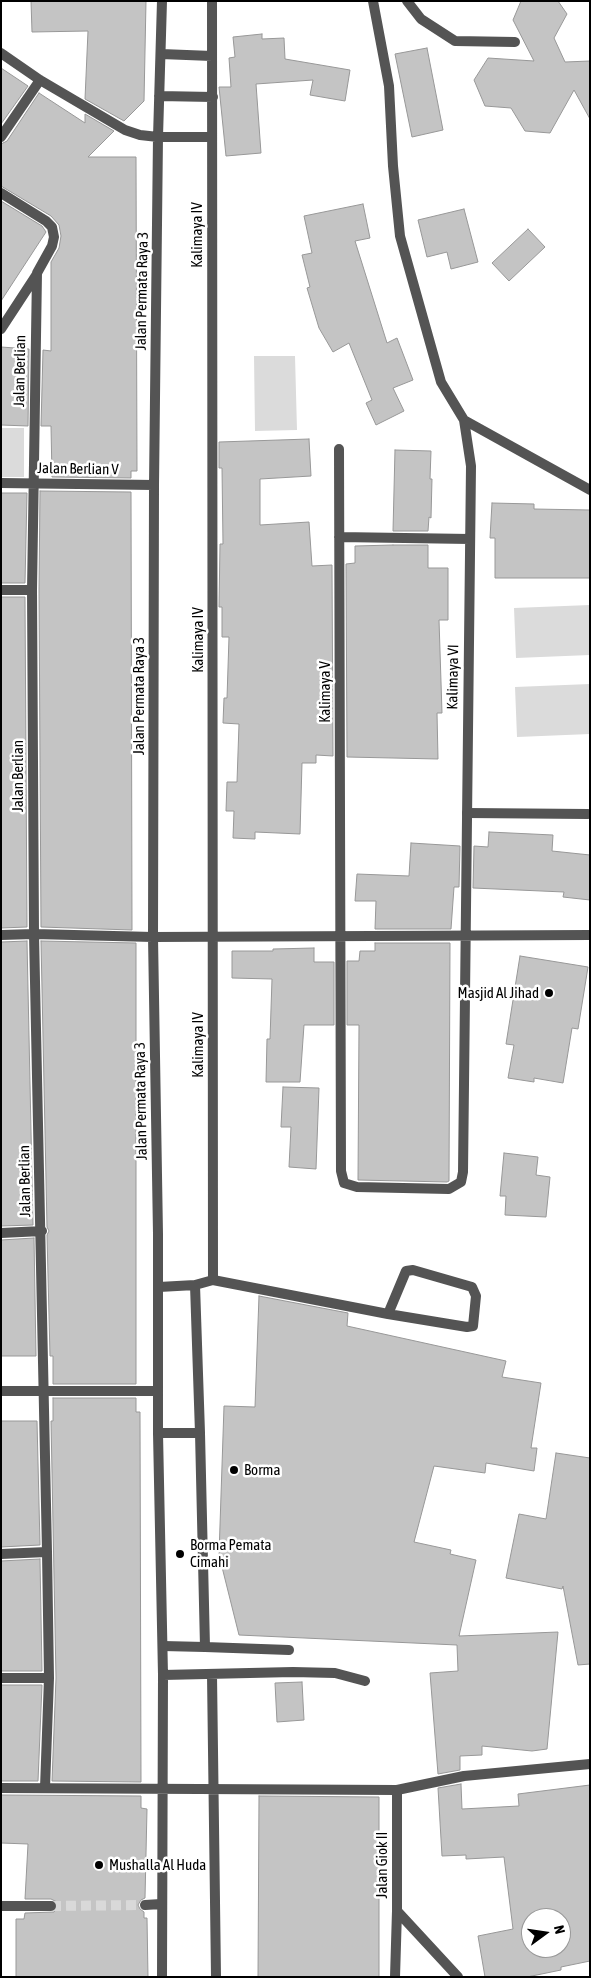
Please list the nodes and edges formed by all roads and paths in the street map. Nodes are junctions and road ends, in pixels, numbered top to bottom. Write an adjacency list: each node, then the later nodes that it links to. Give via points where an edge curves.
1 (162, 1): 7 (street, Jalan Permata Raya 3)
2 (212, 1): 8 (street, Kalimaya IV)
3 (373, 1): 18 (street, via 389,86 392,166 400,236 441,382)
4 (407, 1): 5 (street, via 421,19 455,41)
5 (515, 42)
6 (1, 52): 9 (street)
7 (161, 54): 8 (street); 10 (street, Jalan Permata Raya 3)
8 (212, 56): 11 (street, Kalimaya IV)
9 (40, 80): 13 (street); 14 (street, via 125,130)
10 (159, 96): 11 (street); 14 (street, Jalan Permata Raya 3)
11 (212, 97): 12 (street, Kalimaya IV)
12 (212, 137): 14 (street); 36 (street, Kalimaya IV)
13 (1, 138)
14 (158, 138): 22 (street, Jalan Permata Raya 3)
15 (1, 193): 16 (street, Jalan Berlian, via 52,227 52,246)
16 (37, 273): 17 (street); 21 (street, Jalan Berlian)
17 (1, 329)
18 (464, 420): 23 (street); 25 (street, Kalimaya VI, via 471,466)
19 (339, 449): 24 (street, Kalimaya V)
20 (1, 483): 21 (street, Jalan Berlian V)
21 (33, 483): 22 (street, Jalan Berlian V); 27 (street, Jalan Berlian)
22 (154, 485): 35 (street, Jalan Permata Raya 3)
23 (590, 490)
24 (339, 537): 25 (street); 32 (street, Kalimaya V)
25 (470, 539): 28 (street, Kalimaya VI)
26 (1, 590): 27 (street)
27 (32, 590): 30 (street, Jalan Berlian)
28 (467, 813): 29 (street); 33 (street, Kalimaya VI)
29 (588, 814)
30 (34, 934): 31 (street); 35 (street); 37 (street, Jalan Berlian)
31 (1, 935)
32 (341, 935): 33 (street); 33 (street, Kalimaya V, via 341,1172 344,1183 357,1187 450,1189 461,1182 463,1172); 36 (street)
33 (467, 935): 34 (street)
34 (590, 935)
35 (153, 937): 36 (street); 41 (street, Jalan Permata Raya 3)
36 (213, 937): 39 (street, Kalimaya IV)
37 (42, 1232): 38 (street); 44 (street, Jalan Berlian)
38 (1, 1233)
39 (213, 1280): 40 (street); 42 (street)
40 (195, 1284): 41 (street); 47 (street)
41 (159, 1287): 45 (street, Jalan Permata Raya 3)
42 (388, 1314): 42 (street, via 473,1326 476,1296 472,1287 413,1270 406,1271)
43 (1, 1390): 44 (street)
44 (44, 1390): 45 (street); 48 (street, Jalan Berlian)
45 (158, 1391): 46 (street, Jalan Permata Raya 3)
46 (158, 1433): 47 (street); 50 (street, Jalan Permata Raya 3)
47 (200, 1433): 51 (street)
48 (47, 1552): 49 (street); 56 (street, Jalan Berlian)
49 (1, 1554)
50 (163, 1646): 51 (street); 53 (street, Jalan Permata Raya 3)
51 (205, 1647): 52 (street)
52 (289, 1650)
53 (163, 1675): 54 (street); 61 (street, Jalan Permata Raya 3)
54 (212, 1675): 57 (street, via 335,1673); 62 (street)
55 (1, 1678): 56 (street)
56 (49, 1678): 60 (street, Jalan Berlian)
57 (365, 1681)
58 (590, 1764): 63 (street, via 464,1776)
59 (1, 1788): 60 (street)
60 (45, 1788): 61 (street)
61 (163, 1788): 62 (street); 64 (street, Jalan Permata Raya 3)
62 (213, 1788): 63 (street); 70 (street)
63 (397, 1790): 68 (street, Jalan Giok II)
64 (161, 1904): 65 (street); 69 (street, Jalan Permata Raya 3)
65 (145, 1905)
66 (1, 1906): 67 (street)
67 (51, 1906)
68 (397, 1911): 71 (street); 72 (street, Jalan Giok II)
69 (162, 1977)
70 (216, 1977)
71 (395, 1977)
72 (458, 1977)

